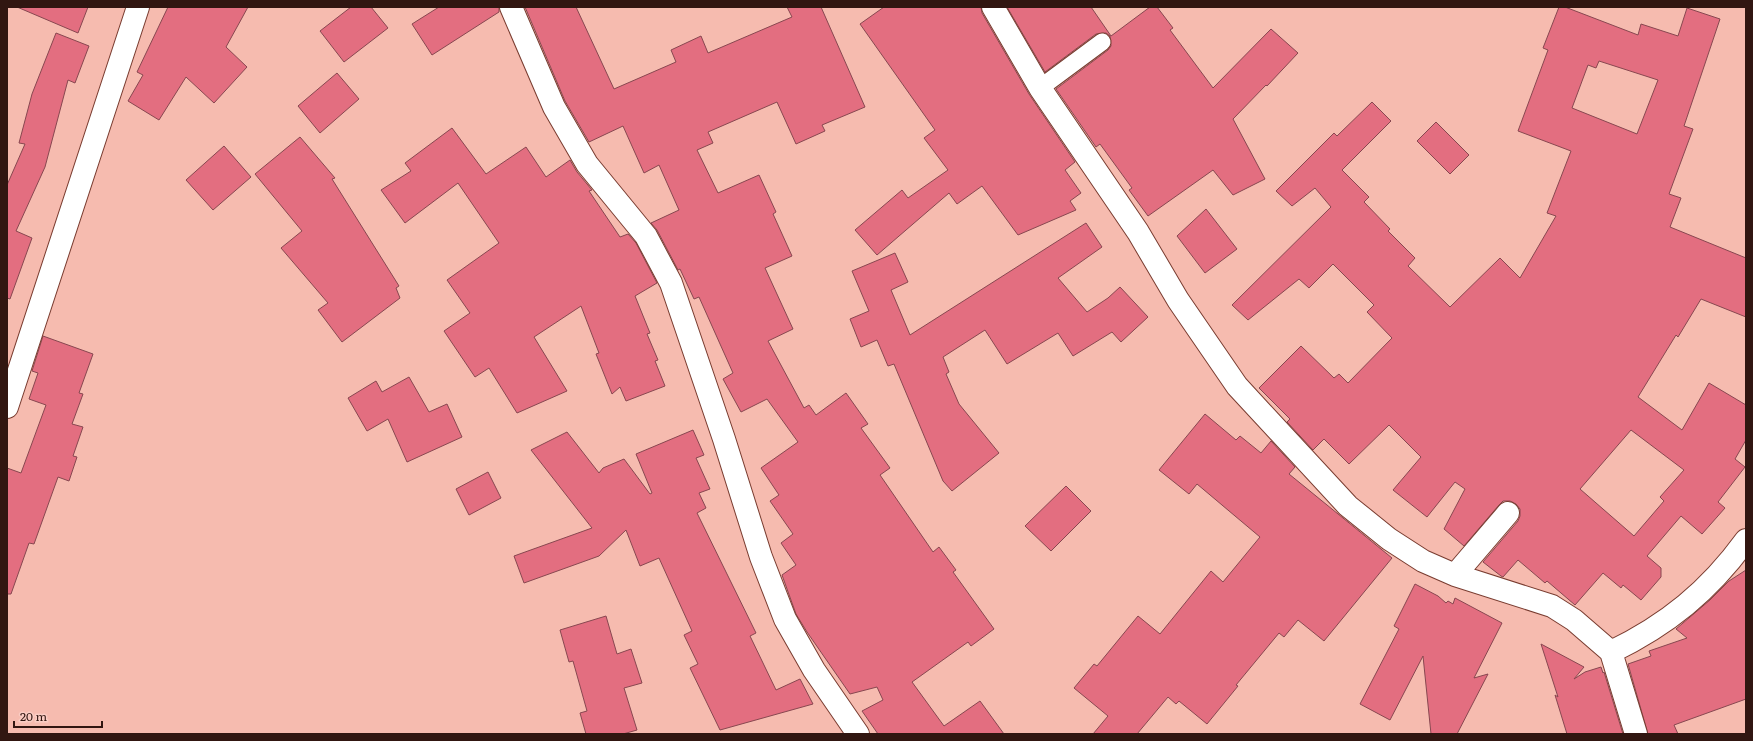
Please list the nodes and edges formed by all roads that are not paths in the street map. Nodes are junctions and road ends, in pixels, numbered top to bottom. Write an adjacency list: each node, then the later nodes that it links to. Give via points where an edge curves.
1 (138, 7): 6 (street)
2 (511, 7): 11 (street, via 554,107 588,164 646,236 671,282 761,557 785,619 814,670)
3 (993, 7): 5 (street)
4 (1102, 42): 5 (lane)
5 (1040, 88): 9 (street, via 1138,232 1178,300 1237,386 1348,506 1389,539 1423,561)
6 (7, 407)
7 (1508, 513): 9 (street)
8 (1746, 540): 10 (street, via 1706,588 1683,609 1636,640)
9 (1455, 574): 10 (street, via 1552,606 1574,620)
10 (1611, 652): 12 (street)
11 (858, 734)
12 (1636, 734)

